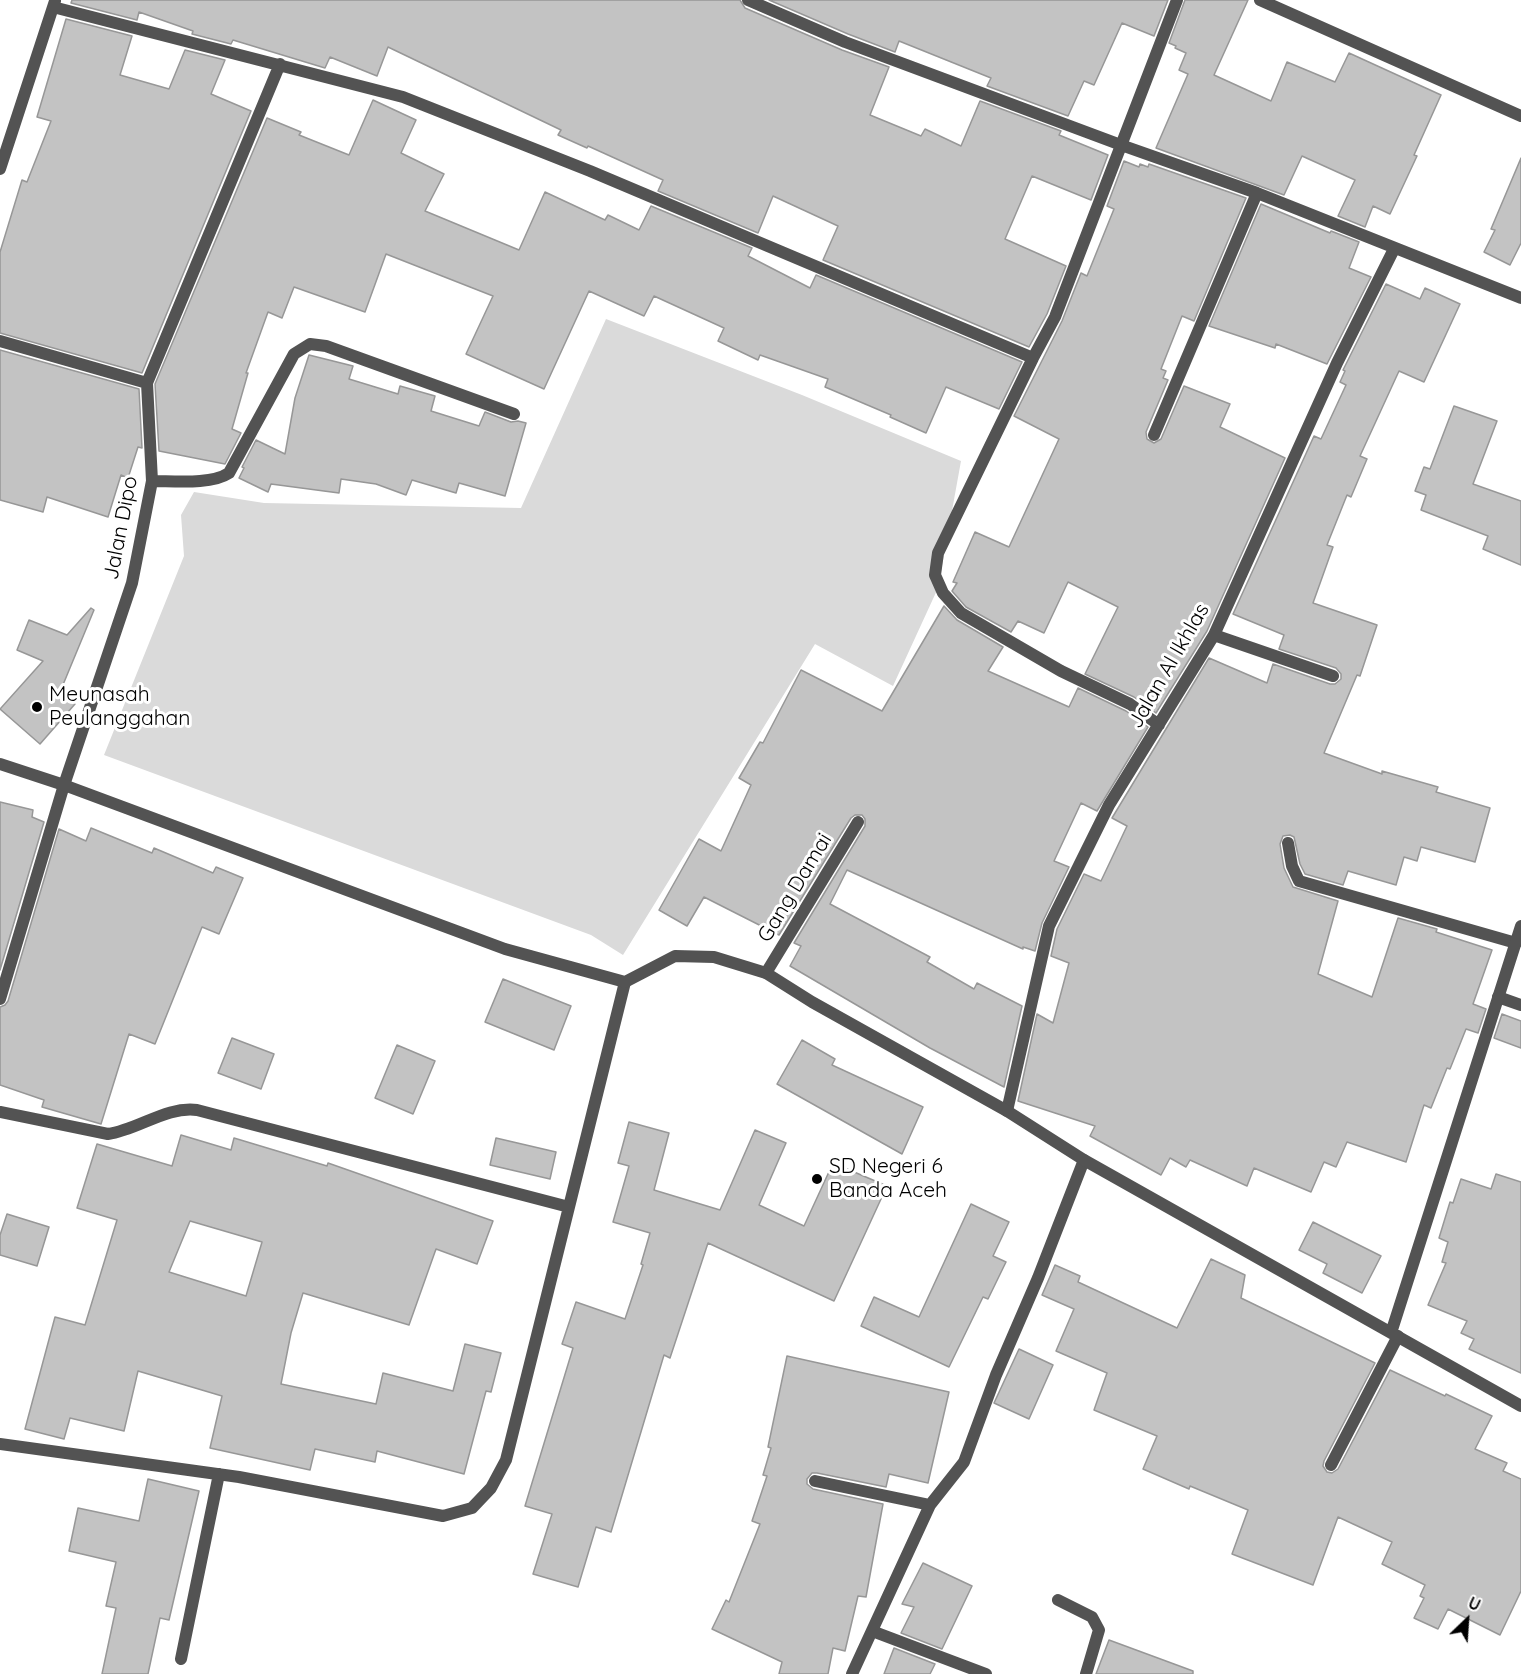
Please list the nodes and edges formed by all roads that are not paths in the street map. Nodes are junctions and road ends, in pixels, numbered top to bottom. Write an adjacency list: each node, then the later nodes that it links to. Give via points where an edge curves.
1 (748, 0): 7 (street, via 845,42)
2 (1177, 0): 7 (street)
3 (1260, 0): 6 (street)
4 (54, 4): 5 (street); 8 (street)
5 (280, 64): 13 (street, via 403,97 590,171); 14 (street)
6 (1521, 116)
7 (1121, 146): 9 (street); 13 (street, via 1055,317)
8 (0, 169)
9 (1257, 193): 10 (street); 16 (street)
10 (1394, 249): 11 (street); 18 (street, Jalan Al Ikhlas, via 1337,363)
11 (1521, 298)
12 (0, 341): 14 (street)
13 (1033, 358): 20 (street, via 938,553 935,575 943,593 961,613 1130,704)
14 (147, 383): 17 (street, Jalan Dipo)
15 (513, 414): 17 (street, via 326,346 310,344 294,354 229,473 209,480)
16 (1155, 435)
17 (152, 481): 22 (street, Jalan Dipo, via 132,583)
18 (1214, 635): 19 (street); 20 (street, Jalan Al Ikhlas)
19 (1333, 676)
20 (1159, 725): 33 (street, Jalan Al Ikhlas, via 1109,805 1049,926)
21 (0, 764): 22 (street)
22 (64, 785): 28 (street, via 506,949); 30 (street, Jalan Dipo)
23 (858, 822): 27 (street, Gang Damai)
24 (1288, 843): 26 (street, via 1299,881)
25 (1521, 926): 26 (street)
26 (1516, 943): 29 (street)
27 (766, 973): 28 (street, via 714,957 675,956); 33 (street)
28 (625, 982): 35 (street)
29 (1497, 997): 31 (street); 36 (street)
30 (0, 999)
31 (1521, 1005)
32 (0, 1112): 35 (street, via 108,1134 185,1108 197,1110)
33 (1007, 1112): 34 (street)
34 (1084, 1160): 36 (street); 42 (street, via 964,1462)
35 (569, 1207): 40 (street, via 506,1460 491,1488 472,1508 442,1516)
36 (1395, 1335): 37 (street); 39 (street)
37 (1521, 1406)
38 (0, 1444): 40 (street)
39 (1331, 1465)
40 (219, 1474): 45 (street)
41 (815, 1481): 42 (street)
42 (930, 1504): 44 (street)
43 (1058, 1600): 48 (street, via 1092,1617 1099,1630)
44 (873, 1631): 46 (street); 47 (street)
45 (181, 1659)
46 (852, 1674)
47 (986, 1674)
48 (1086, 1674)

